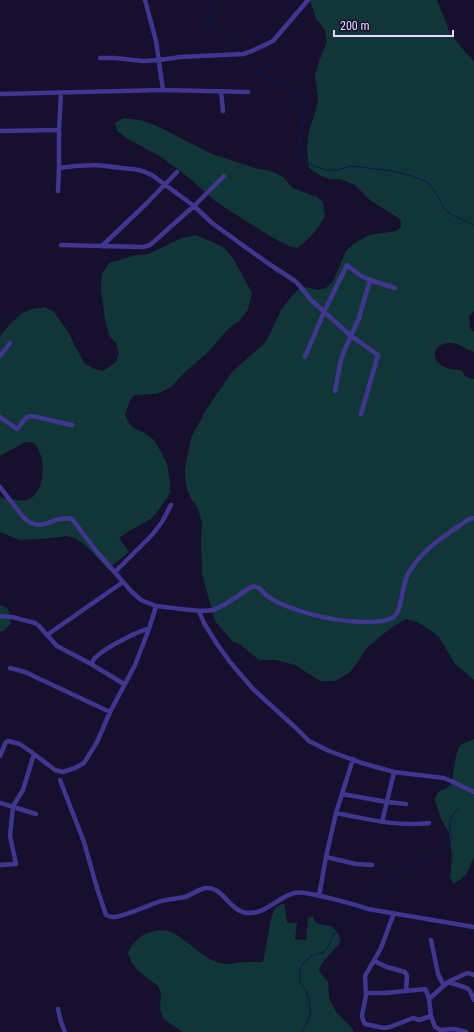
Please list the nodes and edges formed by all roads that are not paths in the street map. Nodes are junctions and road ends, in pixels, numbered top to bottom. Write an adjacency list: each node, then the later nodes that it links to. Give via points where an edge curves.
1 (145, 0): 4 (street)
2 (308, 0): 4 (street, via 273,41 252,51 243,54)
3 (100, 58): 4 (street)
4 (159, 60): 5 (street)
5 (163, 90): 6 (street); 8 (street)
6 (221, 91): 7 (street); 10 (street)
7 (248, 92)
8 (61, 93): 9 (street); 11 (street)
9 (0, 94)
10 (223, 111)
11 (58, 130): 12 (street); 13 (street)
12 (0, 131)
13 (59, 168): 16 (street, via 97,165 133,169 146,172); 17 (street)
14 (178, 172): 16 (street)
15 (224, 176): 18 (street)
16 (165, 185): 18 (street); 20 (street)
17 (58, 191)
18 (194, 206): 20 (street, via 150,245); 23 (street, via 212,223 295,281)
19 (61, 245): 20 (street)
20 (102, 246)
21 (370, 280): 22 (street); 23 (street, via 347,265); 24 (street, via 359,318)
22 (395, 288)
23 (324, 312): 24 (street); 27 (street)
24 (350, 336): 28 (street, via 341,360); 29 (street, via 378,355)
25 (10, 343): 26 (street)
26 (0, 356)
27 (305, 357)
28 (335, 392)
29 (360, 414)
30 (0, 417): 31 (street, via 17,429 27,417 32,416)
31 (72, 425)
32 (0, 487): 35 (street, via 22,517 33,524 40,525 63,518 72,519)
33 (172, 505): 35 (street, via 152,535)
34 (474, 518): 38 (street, via 469,519 422,554 406,577 402,599 396,615 392,618 376,622 330,619 289,607 256,587 213,610)
35 (115, 572): 36 (street)
36 (123, 582): 37 (street, via 141,600); 41 (street)
37 (156, 606): 38 (street); 40 (street)
38 (199, 611): 48 (street, via 217,644 253,689 298,728 309,741)
39 (0, 616): 41 (street, via 35,623)
40 (149, 629): 42 (street, via 107,648); 44 (street, via 135,665)
41 (47, 635): 42 (street, via 57,646)
42 (91, 664): 44 (street)
43 (10, 668): 45 (street, via 26,672)
44 (124, 684): 45 (street)
45 (110, 712): 46 (street, via 89,755 84,763 75,768 63,772 55,770)
46 (34, 754): 47 (street, via 20,744 8,741); 56 (street, via 23,790)
47 (0, 756)
48 (353, 759): 49 (street); 52 (street)
49 (394, 772): 51 (street, via 444,778); 53 (street)
50 (60, 780): 64 (street, via 84,842 106,915 109,917 207,888 215,889 238,910 247,914 268,908 286,896 298,892)
51 (474, 792)
52 (342, 794): 53 (street); 57 (street)
53 (387, 802): 55 (street); 59 (street)
54 (0, 803): 56 (street)
55 (406, 804)
56 (13, 806): 58 (street); 62 (street, via 10,836 16,864)
57 (336, 813): 59 (street); 61 (street)
58 (36, 814)
59 (382, 822): 60 (street)
60 (429, 823)
61 (326, 857): 63 (street); 64 (street)
62 (0, 865)
63 (372, 865)
64 (319, 896): 65 (street)
65 (394, 913): 66 (street); 68 (street)
66 (474, 927)
67 (431, 940): 70 (street, via 438,974)
68 (374, 961): 71 (street, via 405,972); 72 (street, via 365,976)
69 (474, 975): 70 (street, via 467,973)
70 (446, 984): 73 (street); 74 (street, via 467,988)
71 (406, 991): 72 (street); 73 (street, via 424,989)
72 (366, 993): 76 (street, via 362,1015 365,1024 384,1028 413,1018 419,1020)
73 (429, 999): 76 (street)
74 (474, 1000)
75 (58, 1009): 78 (street)
76 (431, 1016): 77 (street, via 437,1029)
77 (450, 1031): 79 (street)
78 (65, 1032)
79 (466, 1032)

